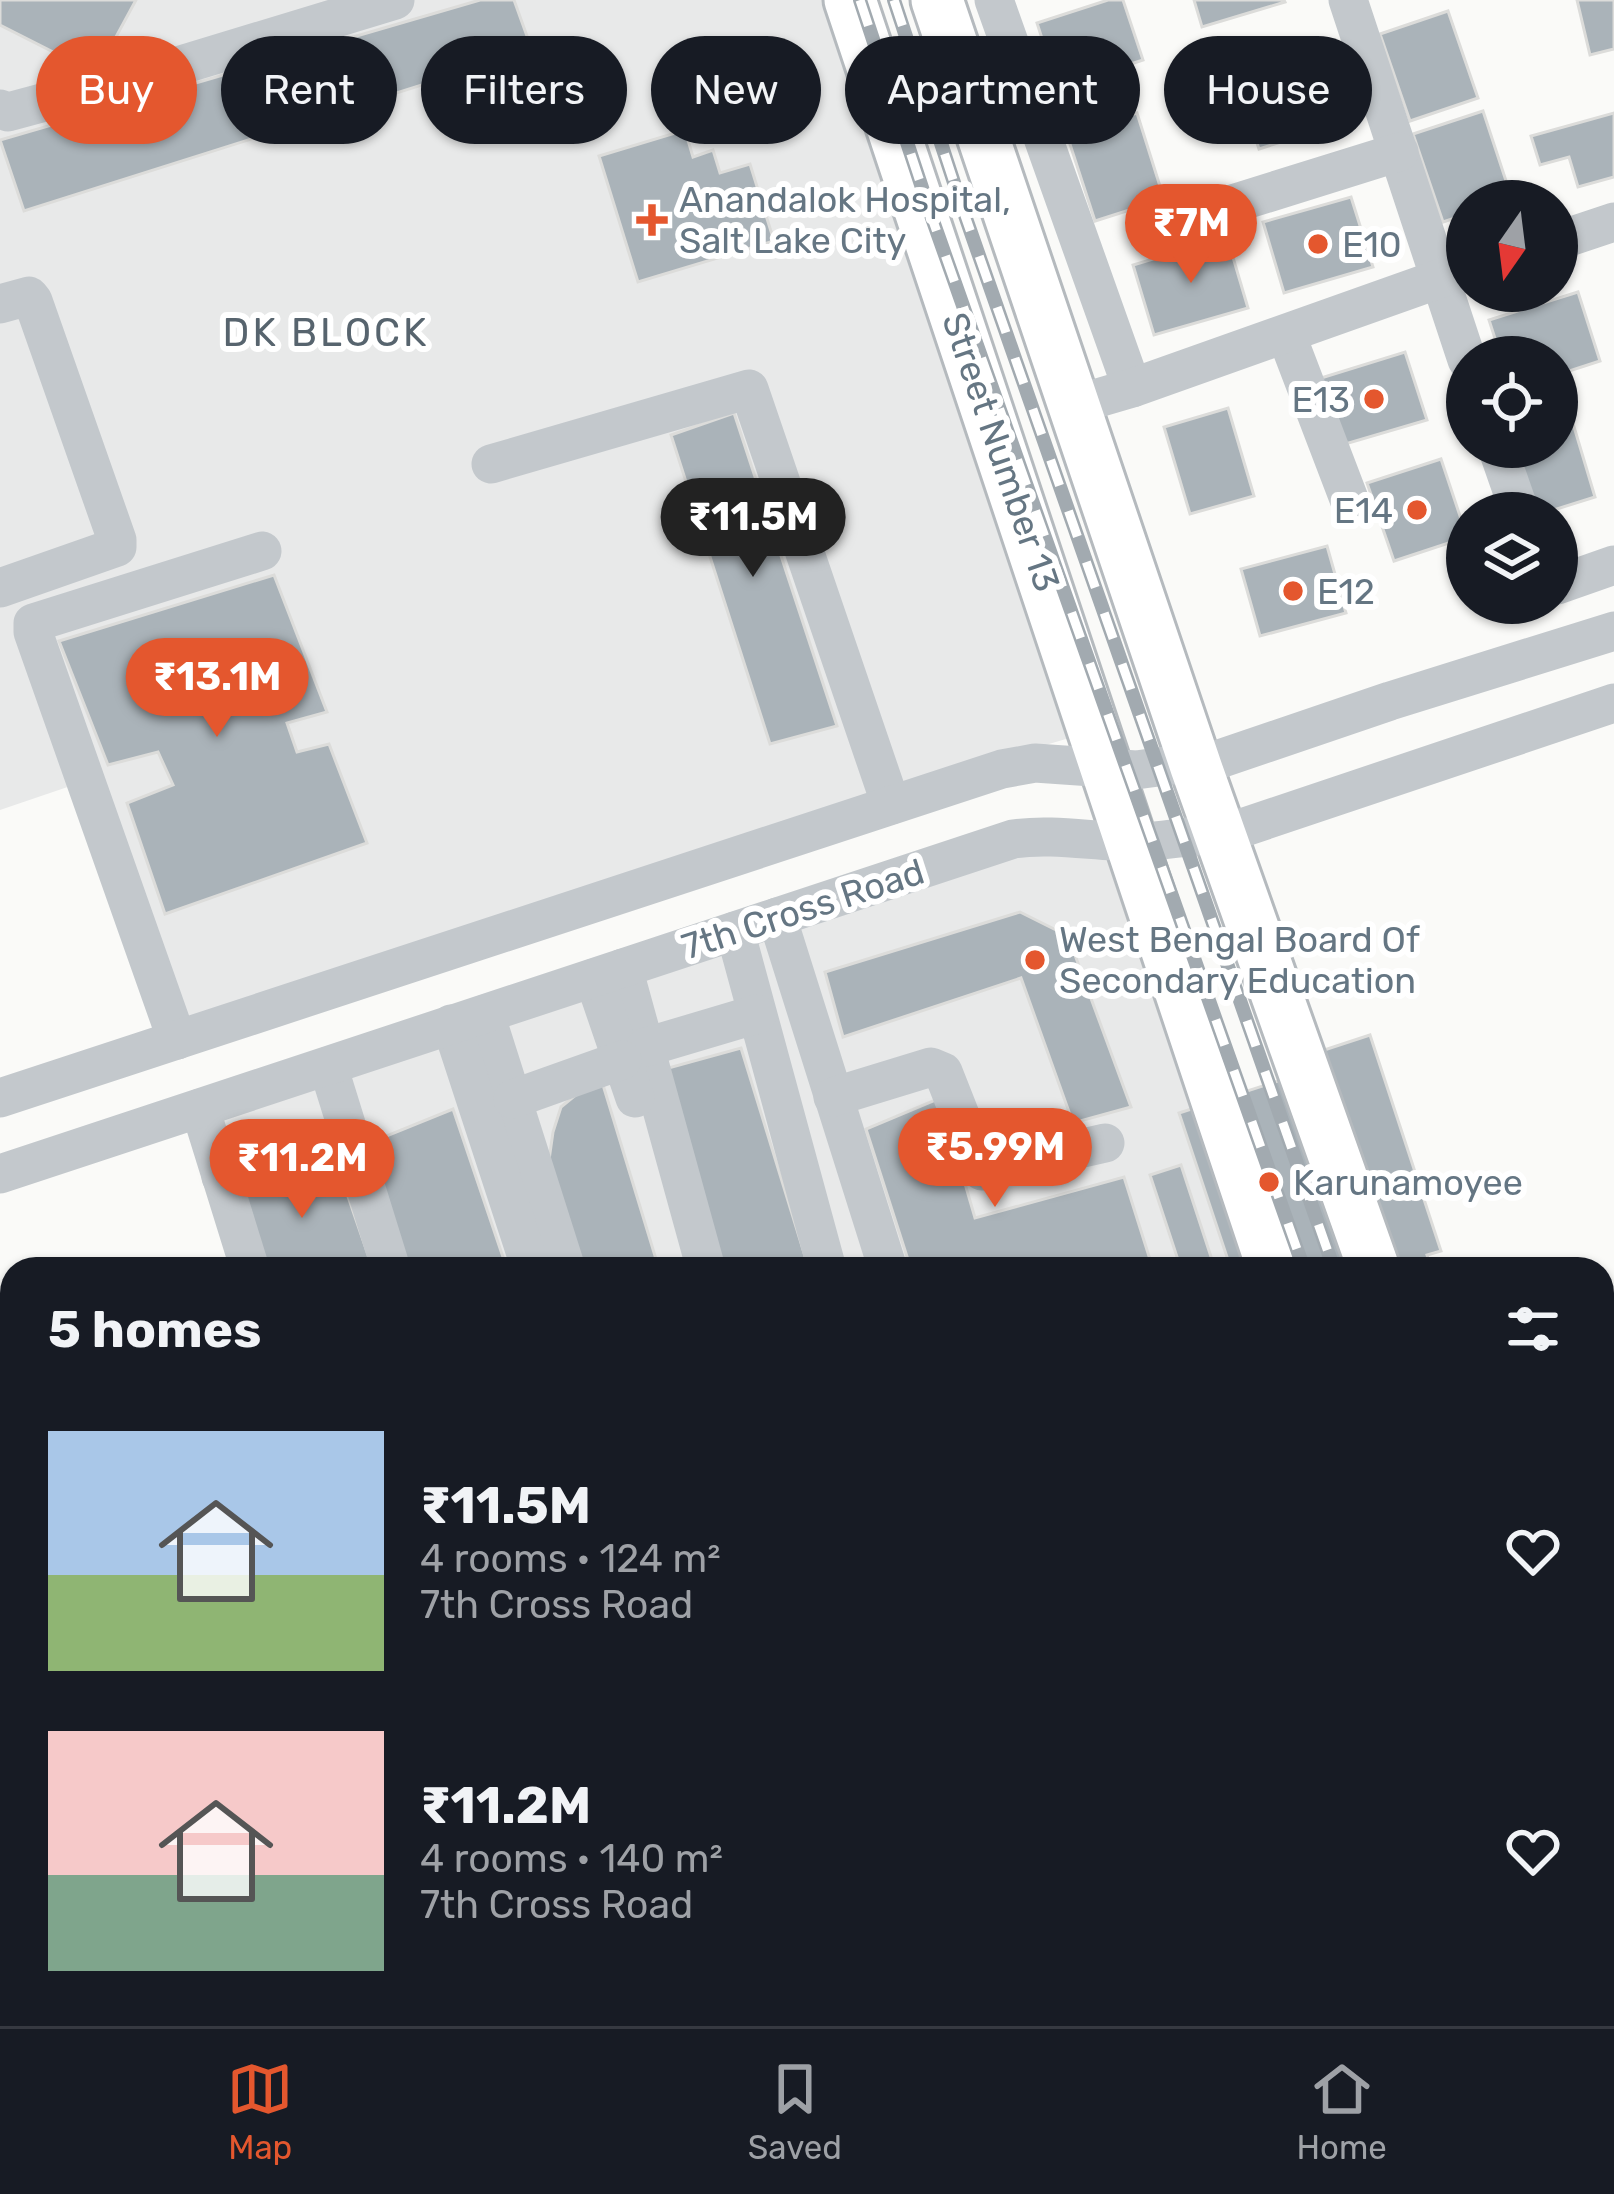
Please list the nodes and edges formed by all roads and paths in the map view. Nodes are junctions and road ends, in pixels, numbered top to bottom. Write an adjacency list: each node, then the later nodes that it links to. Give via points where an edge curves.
1 (395, 0): 6 (street, via 168,69)
2 (850, 0): 28 (main road, Street Number 13)
3 (938, 0): 16 (main road)
4 (994, 0): 15 (street)
5 (1358, 3): 7 (street)
6 (0, 109)
7 (1399, 152): 9 (street); 11 (street)
8 (1614, 222): 10 (street)
9 (1151, 229)
10 (1578, 234)
11 (1446, 258)
12 (1446, 277): 14 (street)
13 (0, 304): 22 (street, via 33,301 117,547)
14 (1286, 334): 15 (street); 18 (street)
15 (1132, 388): 16 (street)
16 (1074, 405): 27 (main road)
17 (491, 464): 29 (street, via 749,389)
18 (1349, 499)
19 (262, 551): 37 (street, via 33,623)
20 (1614, 565): 21 (street)
21 (1578, 578)
22 (0, 588)
23 (1559, 624): 25 (street)
24 (1614, 631): 25 (street, 7th Cross Road)
25 (1566, 646): 27 (street, 7th Cross Road)
26 (1614, 703): 30 (street, 7th Cross Road)
27 (1196, 767): 28 (street, 7th Cross Road); 30 (main road)
28 (1107, 768): 29 (street, 7th Cross Road, via 1035,763); 31 (main road, Street Number 13)
29 (892, 805): 37 (street, 7th Cross Road)
30 (1220, 835): 31 (street, 7th Cross Road); 58 (main road)
31 (1132, 842): 32 (street, 7th Cross Road, via 1013,839); 57 (main road, Street Number 13)
32 (777, 917): 33 (street, 7th Cross Road); 40 (street)
33 (735, 931): 34 (street, 7th Cross Road); 35 (street)
34 (608, 973): 36 (street, 7th Cross Road); 38 (street)
35 (757, 1014): 38 (street); 55 (street)
36 (468, 1019): 39 (street, 7th Cross Road); 42 (street); 51 (street)
37 (177, 1040): 41 (street, 7th Cross Road)
38 (634, 1053): 42 (street); 53 (street); 54 (street)
39 (317, 1069): 43 (street, 7th Cross Road); 44 (street); 50 (street)
40 (833, 1096): 45 (street, via 938,1068 982,1171); 56 (street)
41 (0, 1098)
42 (513, 1099): 52 (street)
43 (200, 1108): 46 (street, 7th Cross Road); 47 (street)
44 (329, 1138): 47 (street); 49 (street)
45 (1105, 1143)
46 (0, 1174)
47 (221, 1177): 48 (street)
48 (246, 1257)
49 (374, 1257)
50 (387, 1257)
51 (528, 1257)
52 (562, 1257)
53 (686, 1257)
54 (702, 1257)
55 (824, 1257)
56 (884, 1257)
57 (1269, 1257)
58 (1370, 1257)

